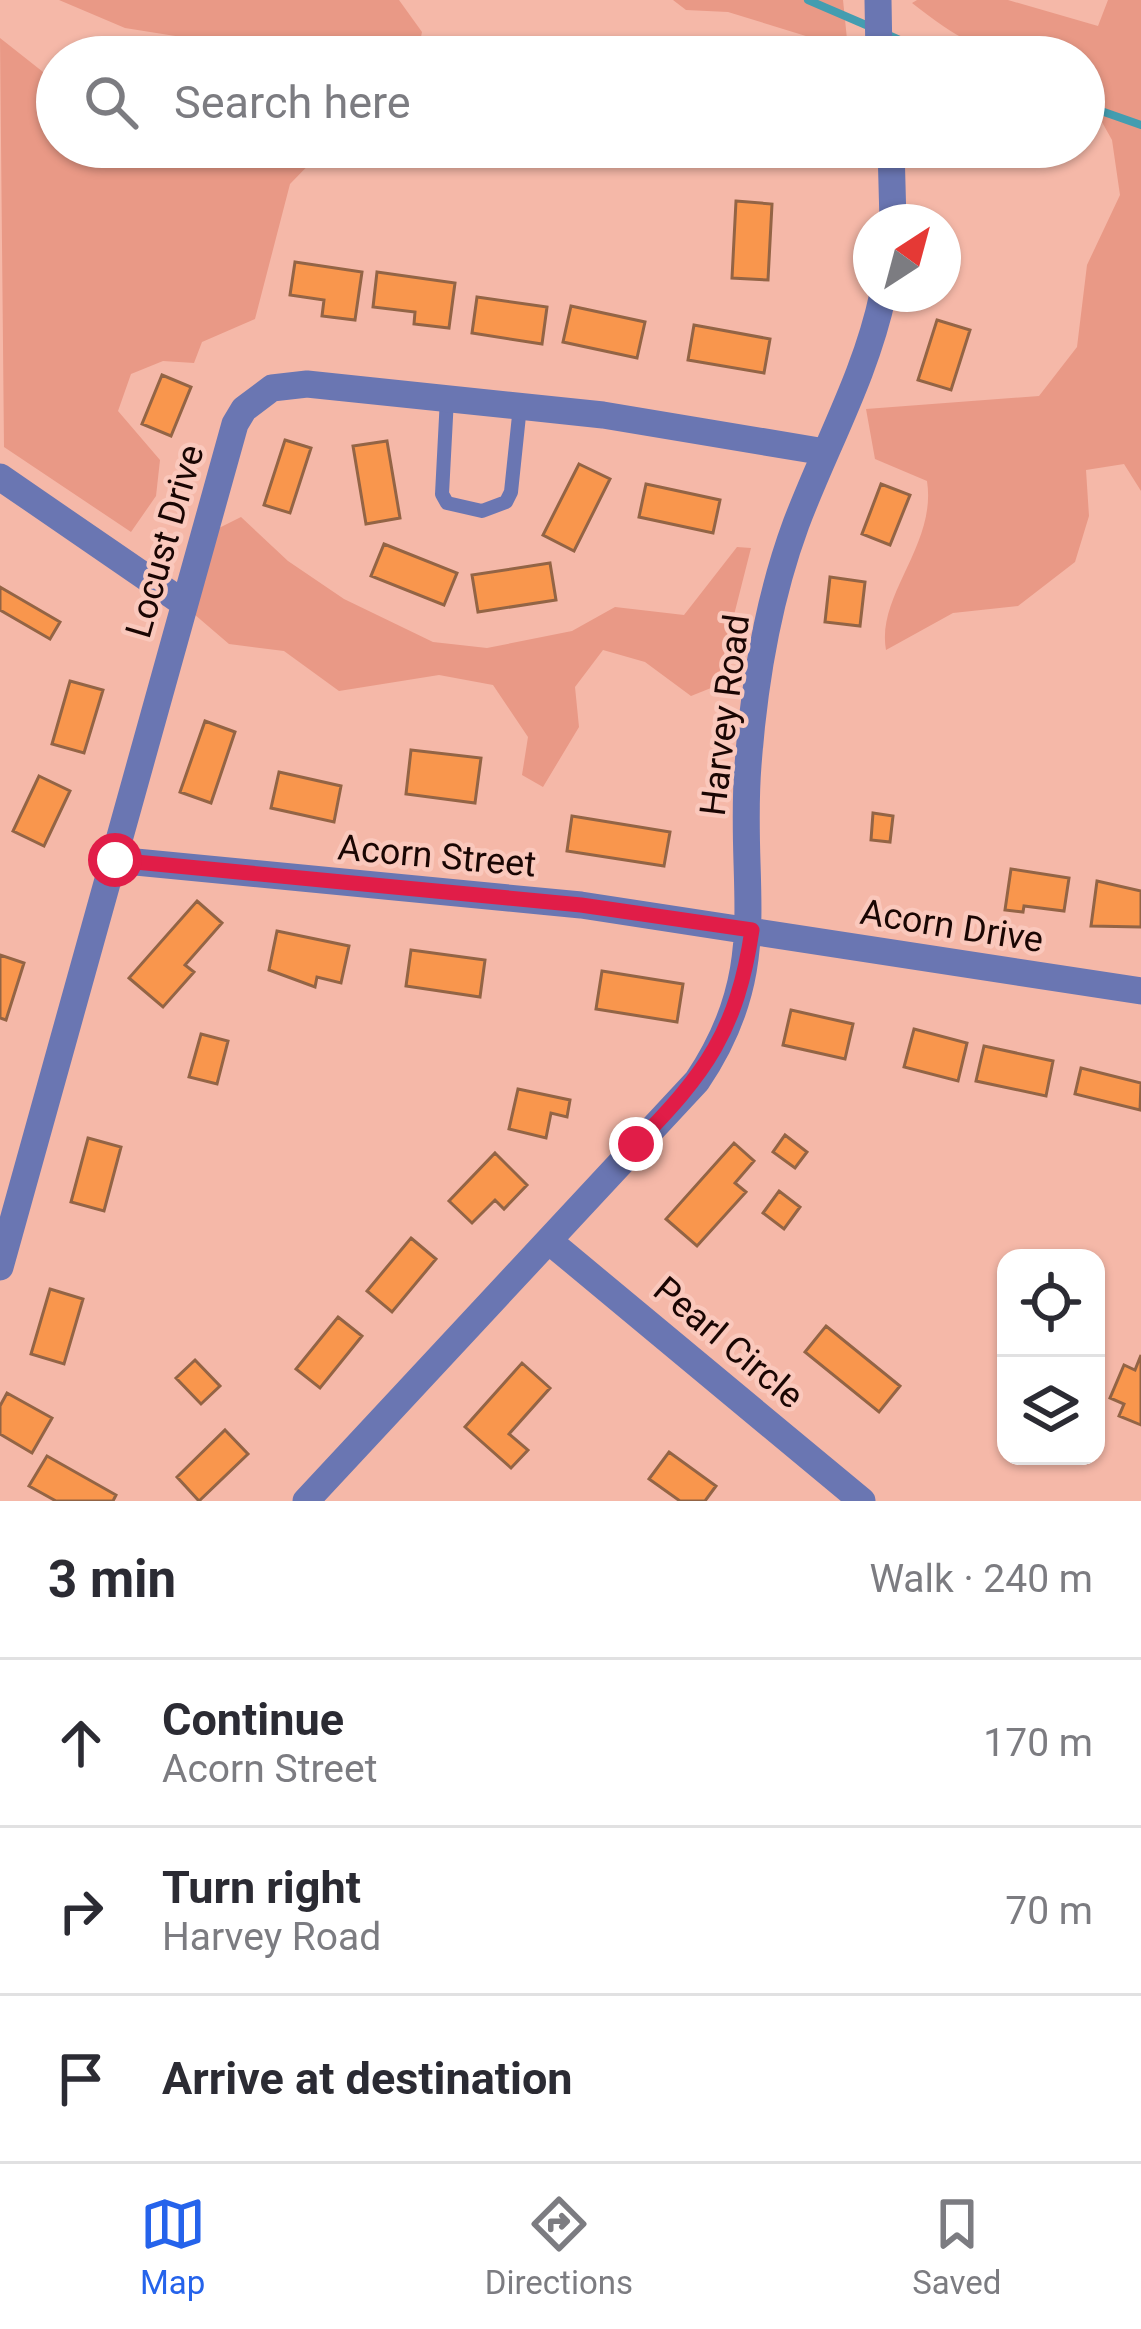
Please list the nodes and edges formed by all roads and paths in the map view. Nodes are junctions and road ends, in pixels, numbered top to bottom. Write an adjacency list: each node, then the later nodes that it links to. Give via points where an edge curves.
1 (878, 0): 2 (street)
2 (879, 36)
3 (891, 168): 4 (street)
4 (892, 204)
5 (878, 312): 8 (street, Harvey Road)
6 (447, 398): 7 (street, Locust Drive); 7 (lane, via 442,494 482,512 512,492); 10 (street, Locust Drive, via 307,384 257,397 235,424)
7 (520, 406): 8 (street, Locust Drive)
8 (825, 452): 12 (street, Harvey Road, via 795,528 756,686 747,767)
9 (0, 477): 10 (street)
10 (182, 602): 11 (street, Locust Drive)
11 (115, 860): 12 (street, Acorn Street, via 581,905); 15 (street, Locust Drive)
12 (752, 930): 13 (street, Acorn Drive); 14 (street, Harvey Road, via 719,1049)
13 (1141, 991)
14 (549, 1240): 16 (street, Harvey Road); 17 (street, Pearl Circle)
15 (0, 1268)
16 (306, 1501)
17 (862, 1501)

